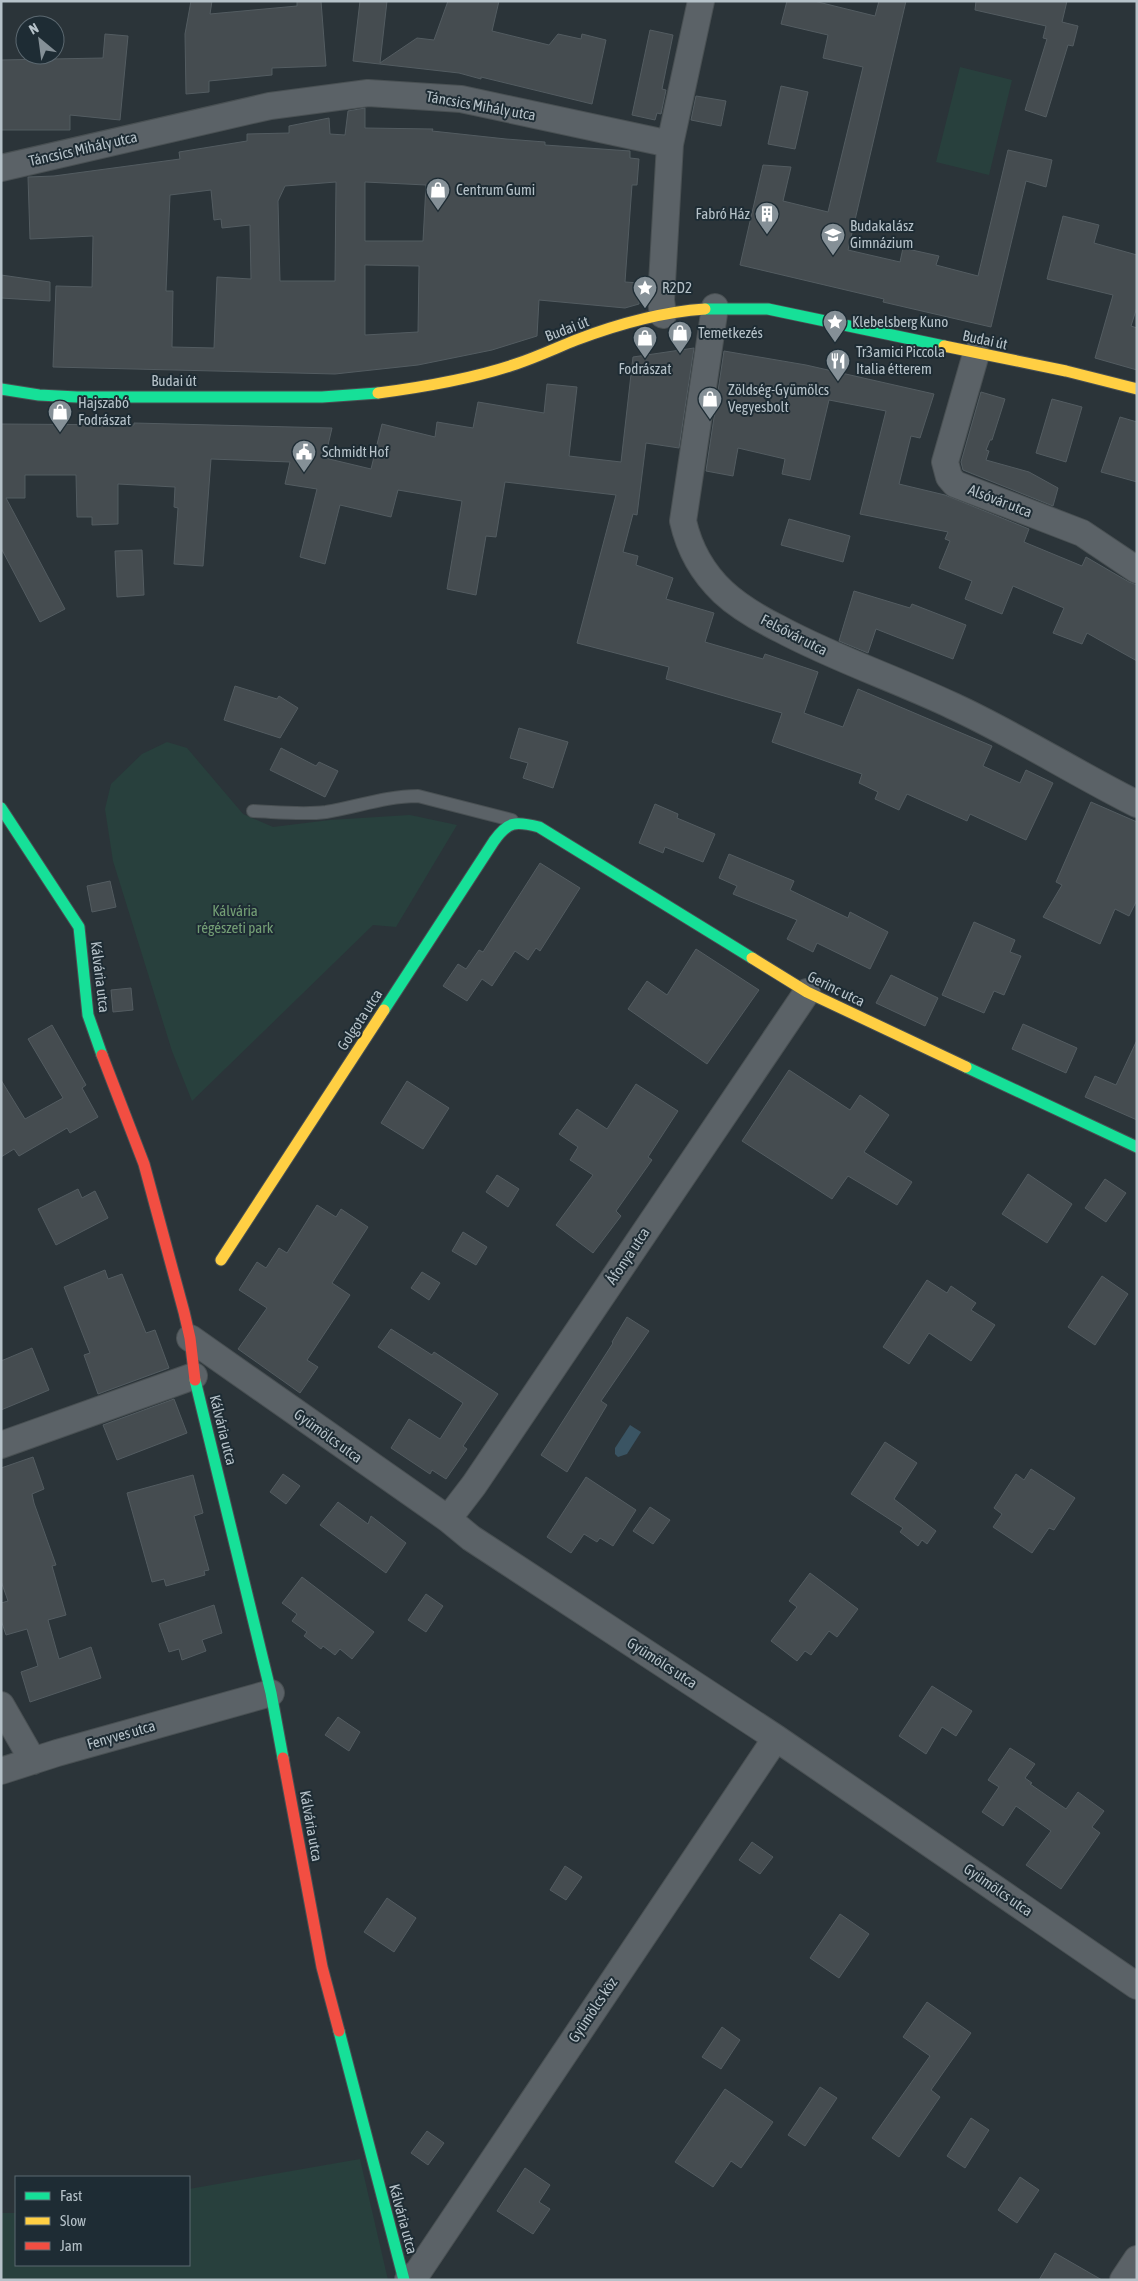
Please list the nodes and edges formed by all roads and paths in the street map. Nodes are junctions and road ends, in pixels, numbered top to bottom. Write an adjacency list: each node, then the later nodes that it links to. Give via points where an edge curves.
1 (701, 1): 2 (street)
2 (670, 144): 3 (street, Táncsics Mihály utca, via 461,99 368,93 270,106); 5 (street)
3 (1, 168)
4 (715, 307): 5 (street, Budai út); 6 (street, Budai út, via 768,309); 10 (street, Felsővár utca, via 683,521 692,550 711,578 723,592 758,618 800,640 954,706)
5 (662, 315): 7 (street, Budai út, via 590,335 506,368 399,390 322,397 59,395)
6 (976, 354): 8 (street, Budai út, via 1066,371); 9 (street, Alsóvár utca, via 946,462 949,477 955,484 1082,532)
7 (1, 389)
8 (1137, 389)
9 (1137, 570)
10 (1137, 804)
11 (1, 808): 17 (street, Kálvária utca, via 79,927 88,1015 144,1164)
12 (253, 812): 13 (lane, via 325,812 418,796)
13 (517, 822): 14 (street, Gerinc utca, via 539,827); 16 (street, Golgota utca, via 503,828 489,848)
14 (807, 992): 15 (street, Gerinc utca); 20 (street, Áfonya utca, via 480,1477)
15 (1137, 1147)
16 (221, 1260)
17 (190, 1338): 18 (street, Kálvária utca); 20 (street, Gyümölcs utca)
18 (194, 1376): 19 (street); 21 (street, Kálvária utca)
19 (1, 1445)
20 (448, 1519): 23 (street, Gyümölcs utca, via 471,1538)
21 (271, 1693): 24 (street, Fenyves utca); 28 (street, Kálvária utca, via 322,1967)
22 (1, 1705): 24 (street)
23 (776, 1738): 26 (street, Gyümölcs utca); 29 (street, Gyümölcs köz, via 418,2272)
24 (33, 1761): 25 (street, Fenyves utca)
25 (1, 1771)
26 (1137, 1986)
27 (1137, 2259): 30 (street)
28 (404, 2280)
29 (408, 2280)
30 (1123, 2280)

